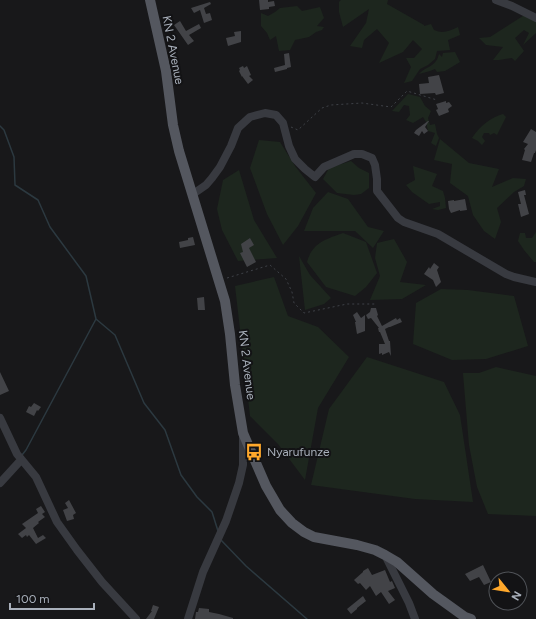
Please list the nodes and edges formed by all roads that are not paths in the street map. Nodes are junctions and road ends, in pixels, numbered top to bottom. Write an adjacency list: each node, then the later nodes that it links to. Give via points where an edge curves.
1 (150, 0): 4 (main road, KN 2 Avenue, via 166,71 173,125)
2 (496, 0): 3 (street)
3 (536, 18)
4 (193, 194): 5 (street, via 206,185 220,167 238,128 250,117 265,113 276,115 283,123 295,159 315,177 324,167 354,154 372,158 375,164 377,191 398,218 438,234 506,274); 7 (main road, KN 2 Avenue, via 225,301)
5 (536, 282)
6 (0, 418): 8 (street)
7 (243, 433): 10 (main road, KN 2 Avenue, via 266,486 280,510 292,523 314,537 357,545); 12 (street, via 243,465 239,483 226,521 203,572)
8 (21, 460): 9 (street); 11 (street, via 36,477 57,522 77,550)
9 (0, 483)
10 (385, 555): 13 (street); 14 (main road, KN 2 Avenue, via 397,562 433,594)
11 (136, 619)
12 (188, 619)
13 (415, 619)
14 (471, 619)

